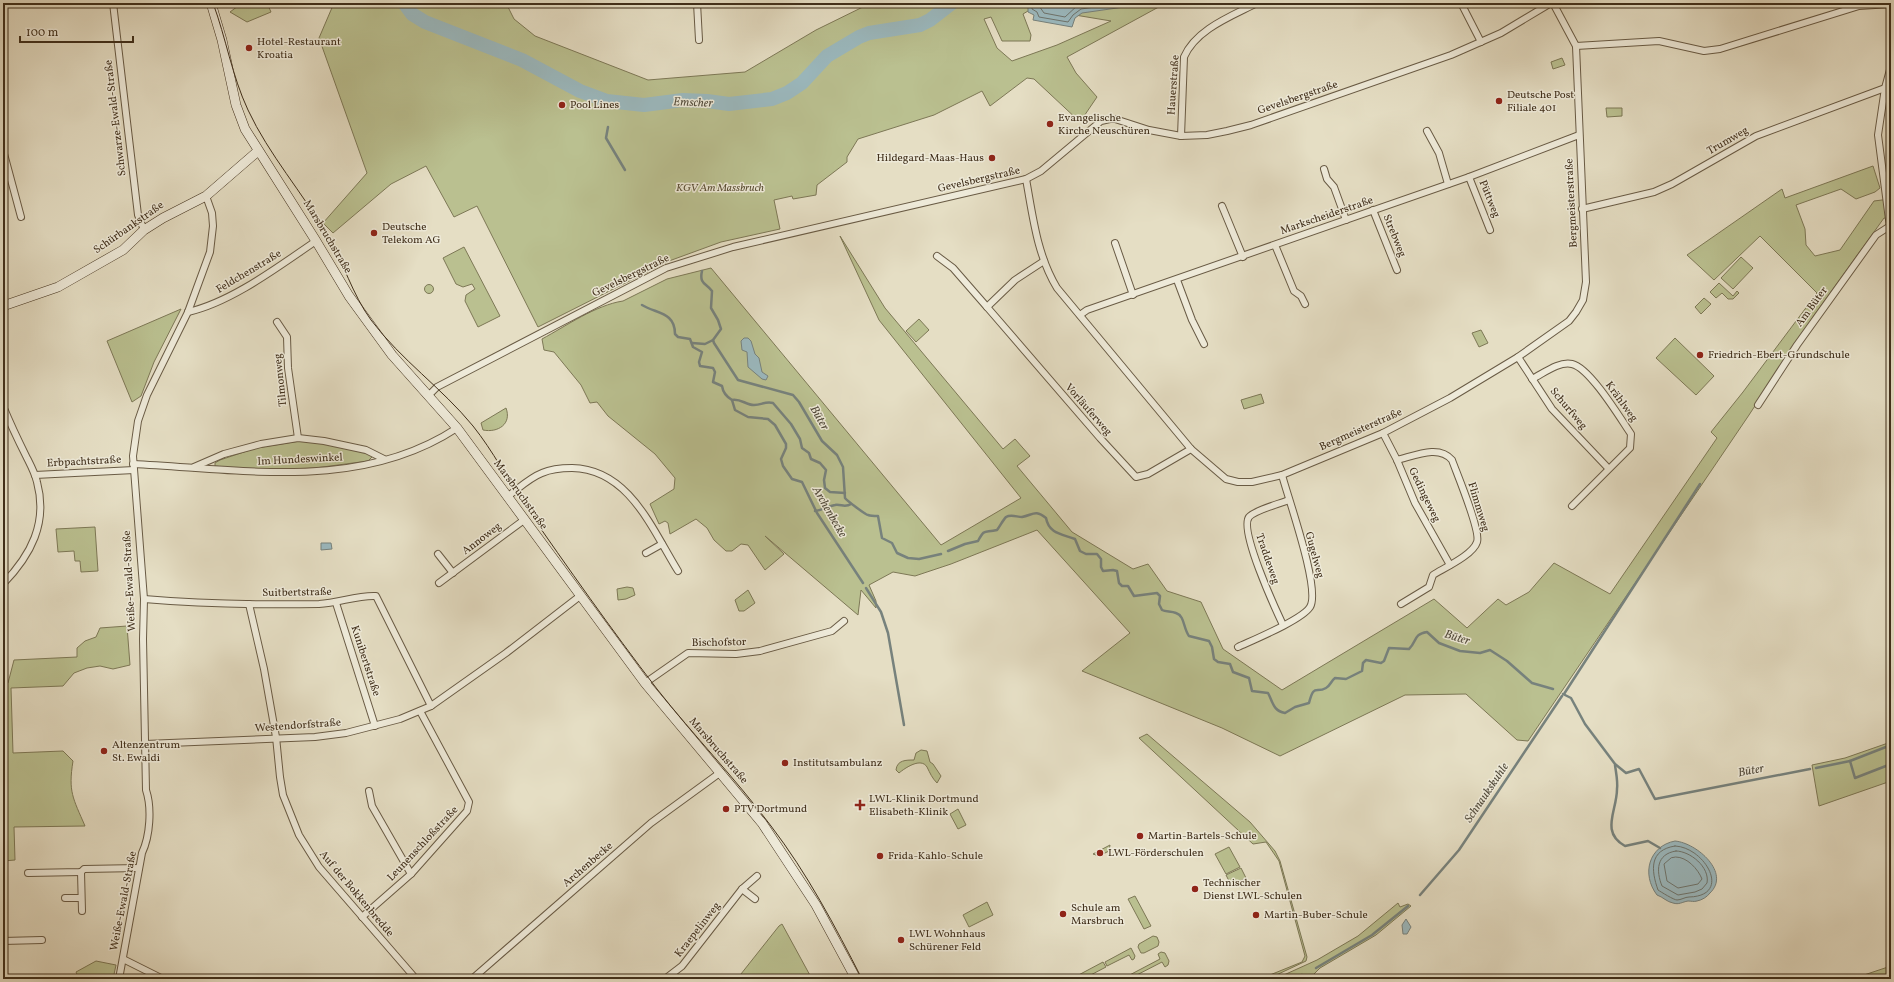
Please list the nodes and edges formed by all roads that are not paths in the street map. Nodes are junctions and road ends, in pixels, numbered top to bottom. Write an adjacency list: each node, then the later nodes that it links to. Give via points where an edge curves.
1 (113, 3): 29 (street, Schwarze-Ewald-Straße, via 138,215)
2 (211, 3): 17 (street, Marsbruchstraße, via 236,105 245,129)
3 (697, 3): 8 (street)
4 (1257, 3): 15 (street, Hauerstraße, via 1201,35 1186,51)
5 (1461, 3): 9 (street)
6 (1552, 3): 9 (street, Gevelsbergstraße); 10 (street, Gevelsbergstraße)
7 (1891, 4): 10 (street, via 1860,6 1720,50 1704,51 1659,41)
8 (699, 40)
9 (1481, 42): 15 (street, Gevelsbergstraße, via 1451,55 1251,125 1217,134)
10 (1576, 46): 14 (street, Bergmeisterstraße)
11 (1891, 66): 12 (street)
12 (1885, 88): 24 (street, Trumweg, via 1756,136 1654,192); 28 (street, via 1878,135)
13 (1427, 131): 21 (street, via 1439,153)
14 (1579, 135): 19 (street, Markscheiderstraße); 24 (street, Bergmeisterstraße)
15 (1181, 136): 20 (street, Gevelsbergstraße, via 1110,119 1095,125 1041,171)
16 (3, 150): 26 (street)
17 (258, 151): 22 (street, Schürbankstraße); 32 (street, Marsbruchstraße)
18 (1324, 170): 27 (street, via 1334,187)
19 (1469, 177): 21 (street, Markscheiderstraße); 30 (street, Püttweg)
20 (1026, 179): 37 (street, Bergmeisterstraße); 50 (street, Gevelsbergstraße, via 733,247 666,268 437,387)
21 (1448, 184): 25 (street, Markscheiderstraße)
22 (206, 196): 29 (street, Schürbankstraße); 44 (street, Weiße-Ewald-Straße, via 212,213 213,239 207,264)
23 (1222, 206): 36 (street)
24 (1582, 209): 48 (street, Bergmeisterstraße, via 1586,280 1582,300 1569,321)
25 (1373, 210): 27 (street, Markscheiderstraße); 38 (street, Strebweg)
26 (21, 217)
27 (1346, 220): 34 (street, Markscheiderstraße)
28 (1890, 226): 31 (street); 51 (street, Am Büter, via 1876,235 1797,345)
29 (144, 230): 42 (street, Schürbankstraße, via 123,250 58,288)
30 (1490, 230)
31 (1891, 235)
32 (316, 241): 44 (street, Feldchenstraße, via 226,298 205,308); 50 (street, Marsbruchstraße, via 374,332)
33 (1115, 243): 40 (street)
34 (1275, 245): 36 (street, Markscheiderstraße); 41 (street, via 1294,291 1301,296)
35 (937, 256): 43 (street, Vorläuferweg, via 953,268)
36 (1243, 257): 39 (street, Markscheiderstraße)
37 (1044, 261): 43 (street, via 1015,280); 45 (street, Bergmeisterstraße, via 1057,288)
38 (1397, 270)
39 (1177, 280): 40 (street, Markscheiderstraße); 47 (street)
40 (1133, 295): 45 (street, Markscheiderstraße, via 1087,310)
41 (1305, 304)
42 (3, 306)
43 (987, 308): 56 (street, Vorläuferweg, via 1136,477 1148,474)
44 (188, 312): 59 (street, Weiße-Ewald-Straße, via 147,395 137,429)
45 (1080, 315): 56 (street, Bergmeisterstraße)
46 (277, 322): 55 (street, Tilmonweg, via 287,337 288,368)
47 (1204, 344)
48 (1518, 357): 49 (street, Schurfweg); 54 (street, Bergmeisterstraße, via 1450,398)
49 (1532, 379): 61 (street, Schurfweg, via 1552,409); 61 (street, Krählweg, via 1559,365 1572,364 1583,369 1631,434 1630,448)
50 (428, 396): 53 (street, Marsbruchstraße)
51 (1758, 405)
52 (3, 406): 62 (street, Erbpachtstraße)
53 (457, 428): 57 (street, Im Hundeswinkel, via 415,451); 64 (street, Marsbruchstraße)
54 (1383, 433): 58 (street, Gedingeweg); 63 (street, Bergmeisterstraße)
55 (298, 438): 57 (street, Im Hundeswinkel, via 366,450); 60 (street, Im Hundeswinkel, via 231,452)
56 (1191, 449): 63 (street, Bergmeisterstraße, via 1226,478 1238,482 1252,482)
57 (384, 459): 60 (street, Im Hundeswinkel, via 357,466 290,472 265,473)
58 (1397, 460): 71 (street, Gedingeweg, via 1415,503); 71 (street, Flimmweg, via 1434,451 1452,460 1477,534 1477,542 1466,554)
59 (134, 467): 60 (street, Im Hundeswinkel); 62 (street, Erbpachtstraße); 77 (street, Weiße-Ewald-Straße)
60 (192, 467)
61 (1608, 468): 66 (street, Krählweg)
62 (35, 475): 75 (street, Erbpachtstraße, via 40,516 35,538 15,572)
63 (1282, 475): 65 (street, Gugelweg)
64 (507, 497): 67 (street, Marsbruchstraße); 68 (street, via 543,472 561,468 580,468 594,472 607,476 634,500)
65 (1289, 500): 82 (street, Gugelweg, via 1312,582 1312,602 1309,608); 82 (street, Traddeweg, via 1256,512 1247,521 1247,531 1263,580)
66 (1572, 506)
67 (524, 520): 73 (street, Annoweg); 76 (street, Marsbruchstraße)
68 (662, 544): 69 (street); 72 (street)
69 (646, 553)
70 (438, 554): 73 (street)
71 (1450, 565): 80 (street, Flimmweg, via 1433,575 1429,587)
72 (678, 571)
73 (452, 573): 74 (street, Annoweg)
74 (439, 583)
75 (3, 584)
76 (580, 596): 84 (street, Marsbruchstraße); 85 (street, Westendorfstraße)
77 (144, 599): 79 (street, Suitbertstraße); 89 (street, Weiße-Ewald-Straße)
78 (336, 603): 79 (street, Suitbertstraße); 85 (street, Suitbertstraße, via 364,596 376,596); 87 (street, Kunibertstraße)
79 (249, 604): 88 (street, Auf der Bokkenbredde)
80 (1401, 604)
81 (844, 620): 84 (street, Bischofstor, via 832,631 760,651 736,654 688,653)
82 (1283, 625): 83 (street, Gugelweg)
83 (1238, 647)
84 (645, 683): 90 (street, Marsbruchstraße)
85 (431, 706): 86 (street, Westendorfstraße)
86 (420, 711): 87 (street, Westendorfstraße); 95 (street, Leunenschloßstraße, via 469,802 469,807)
87 (375, 726): 88 (street, Westendorfstraße, via 315,737)
88 (276, 737): 89 (street, Westendorfstraße); 102 (street, Auf der Bokkenbredde, via 283,795 298,836 319,867)
89 (145, 744): 92 (street, Weiße-Ewald-Straße, via 146,790 149,798 148,830)
90 (721, 772): 110 (street, Archenbecke, via 651,823); 112 (street, Marsbruchstraße, via 762,822 786,857 816,904)
91 (369, 790): 95 (street, via 372,806)
92 (139, 868): 93 (street, via 84,869); 106 (street, Weiße-Ewald-Straße)
93 (81, 872): 94 (street); 99 (street)
94 (28, 873)
95 (411, 874): 102 (street, Leunenschloßstraße)
96 (757, 876): 97 (street, Kraepelinweg)
97 (742, 889): 100 (street); 111 (street, Kraepelinweg, via 682,966)
98 (65, 898): 99 (street)
99 (81, 898): 101 (street)
100 (755, 899)
101 (82, 911)
102 (362, 917): 109 (street, Auf der Bokkenbredde)
103 (42, 940): 104 (street)
104 (3, 941): 105 (street)
105 (4, 958)
106 (123, 959): 107 (street, Weiße-Ewald-Straße); 108 (street)
107 (119, 979)
108 (163, 979)
109 (416, 979)
110 (472, 979)
111 (665, 979)
112 (856, 979)

